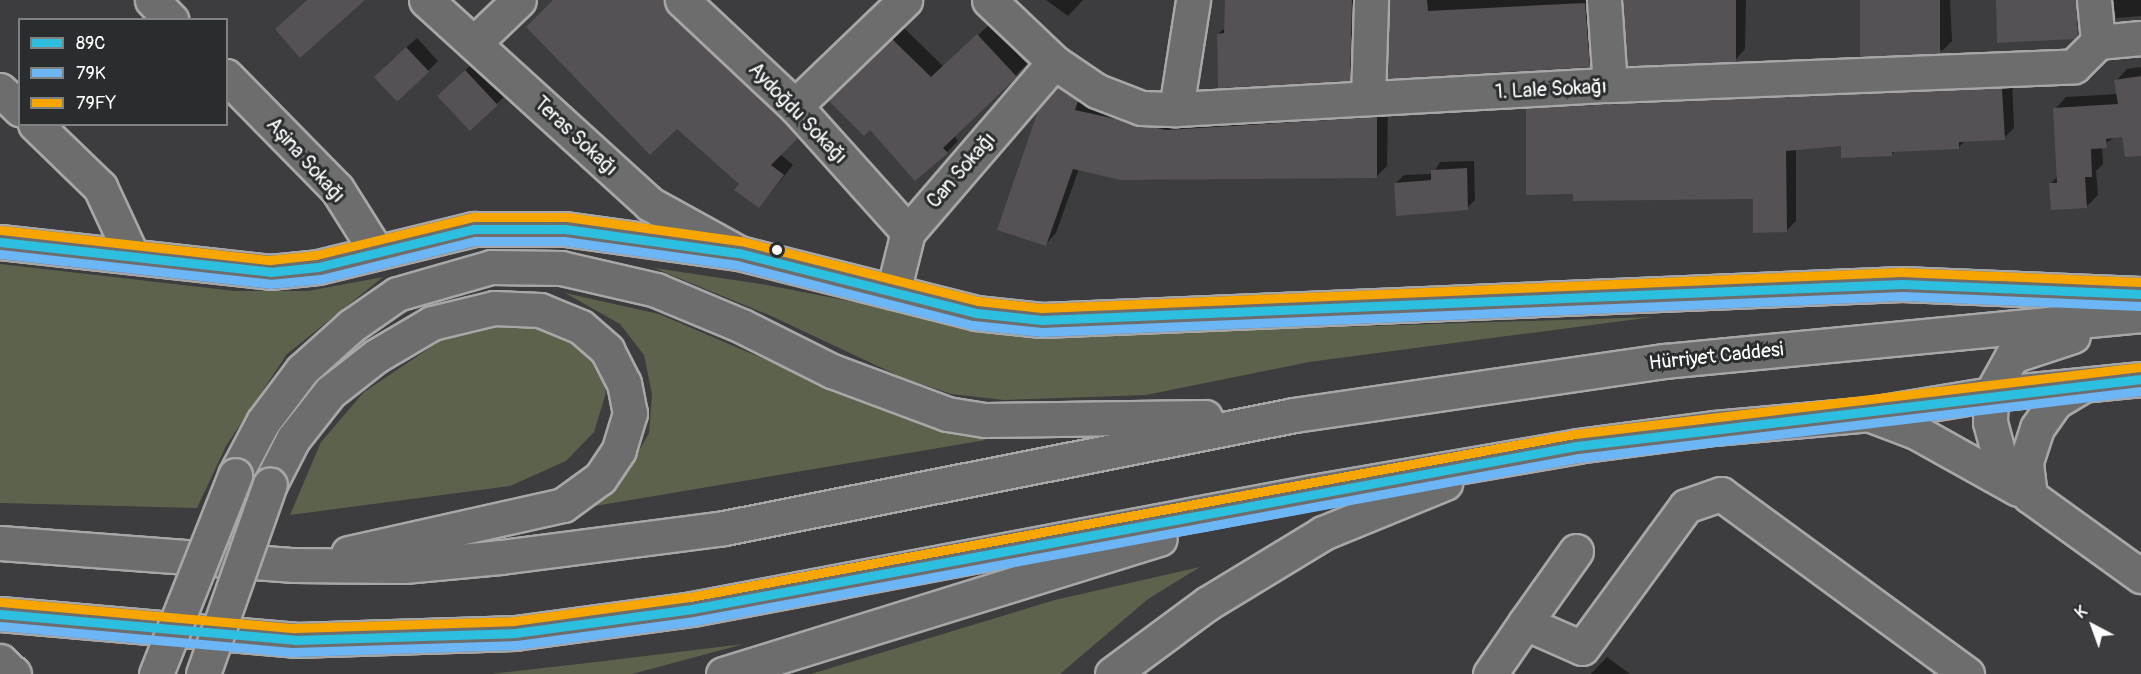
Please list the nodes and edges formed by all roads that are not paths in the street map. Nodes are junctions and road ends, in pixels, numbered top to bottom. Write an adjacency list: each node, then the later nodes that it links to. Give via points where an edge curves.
1 (152, 0): 11 (main road)
2 (426, 0): 14 (main road, Teras Sokağı)
3 (519, 0): 14 (main road)
4 (682, 0): 20 (main road, Aydoğdu Sokağı)
5 (905, 0): 20 (main road)
6 (989, 0): 15 (main road, 1. Lale Sokağı)
7 (1192, 0): 22 (main road)
8 (1371, 0): 19 (main road)
9 (1604, 0): 17 (main road)
10 (2094, 0): 13 (main road)
11 (169, 18)
12 (2141, 38): 13 (main road)
13 (2098, 42): 17 (main road, 1. Lale Sokağı, via 2074,66)
14 (474, 43): 27 (main road, Teras Sokağı, via 650,204)
15 (1054, 62): 22 (main road, 1. Lale Sokağı, via 1097,91 1141,108); 24 (main road, Can Sokağı)
16 (228, 78): 26 (main road, Aşina Sokağı, via 337,189)
17 (1610, 85): 19 (main road, 1. Lale Sokağı)
18 (0, 90): 21 (main road)
19 (1368, 98): 22 (main road, 1. Lale Sokağı)
20 (795, 106): 24 (main road, Aydoğdu Sokağı)
21 (18, 107)
22 (1176, 109)
23 (37, 126): 28 (main road, via 100,187)
24 (908, 232): 29 (main road, Can Sokağı)
25 (0, 242): 28 (main road)
26 (376, 251): 27 (main road, via 474,229 564,229); 28 (main road, via 318,267 270,272)
27 (739, 253): 29 (main road)
28 (132, 256)
29 (893, 292): 30 (main road, via 976,313 1042,320 1902,284)
30 (2141, 294)
31 (2141, 315): 37 (main road, Hürriyet Caddesi, via 1664,361)
32 (2141, 330): 35 (main road, via 2061,337 2012,356)
33 (2141, 379): 34 (main road)
34 (2085, 384): 35 (main road); 40 (main road, via 2055,402 2037,428 2026,462)
35 (1991, 394): 36 (main road); 40 (main road, via 1990,422 2001,463)
36 (1870, 414): 38 (main road, via 1714,428); 40 (main road, via 1916,432)
37 (1294, 415): 43 (main road, via 724,528 415,565); 49 (main road, bridge, via 985,420 947,414 832,371 742,326 656,290 561,268 491,267 397,294 351,326 302,370 263,422 235,475)
38 (1499, 460): 39 (main road); 52 (main road, via 1323,533 1208,603)
39 (1312, 492): 45 (main road, via 692,609 515,633 295,640); 51 (main road)
40 (2030, 496): 44 (main road)
41 (0, 543): 43 (main road)
42 (1576, 551): 46 (main road)
43 (294, 565): 50 (main road, bridge, via 563,505 600,478 619,450 630,413 624,383 607,350 581,327 540,310 494,308 432,323 376,356 330,392 293,440 270,484)
44 (2141, 576)
45 (0, 614)
46 (1526, 623): 53 (main road); 54 (main road, via 1582,648 1686,506 1721,494)
47 (0, 661): 48 (main road)
48 (14, 674)
49 (156, 674)
50 (203, 674)
51 (723, 674)
52 (1112, 674)
53 (1490, 674)
54 (1967, 674)

